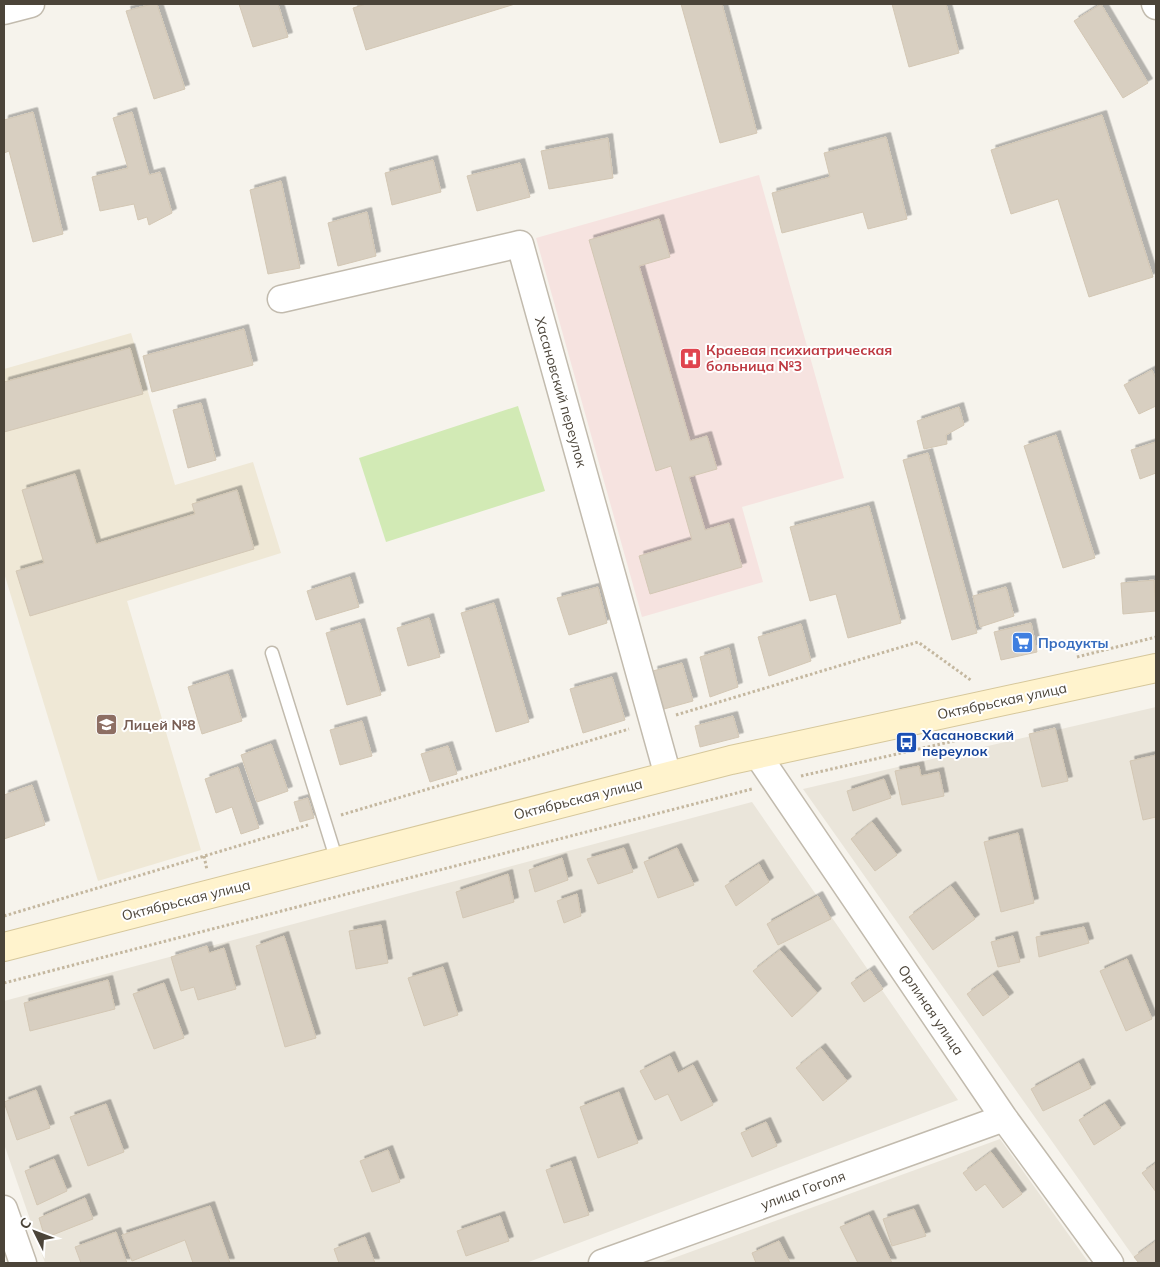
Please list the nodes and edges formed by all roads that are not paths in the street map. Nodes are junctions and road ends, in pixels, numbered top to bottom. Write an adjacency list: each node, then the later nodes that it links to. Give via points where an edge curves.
1 (31, 4): 2 (street)
2 (4, 11)
3 (281, 299): 7 (street, Хасановский переулок, via 520,244)
4 (272, 653): 8 (lane)
5 (1156, 668): 6 (main road, Октябрьская улица)
6 (757, 754): 7 (main road, Октябрьская улица); 10 (street, Орлиная улица)
7 (668, 776): 8 (main road, Октябрьская улица)
8 (337, 861): 9 (main road, Октябрьская улица)
9 (4, 947)
10 (1004, 1118): 13 (street, улица Гоголя); 14 (street, Орлиная улица)
11 (4, 1209): 12 (street)
12 (23, 1263)
13 (602, 1263)
14 (1110, 1263)

